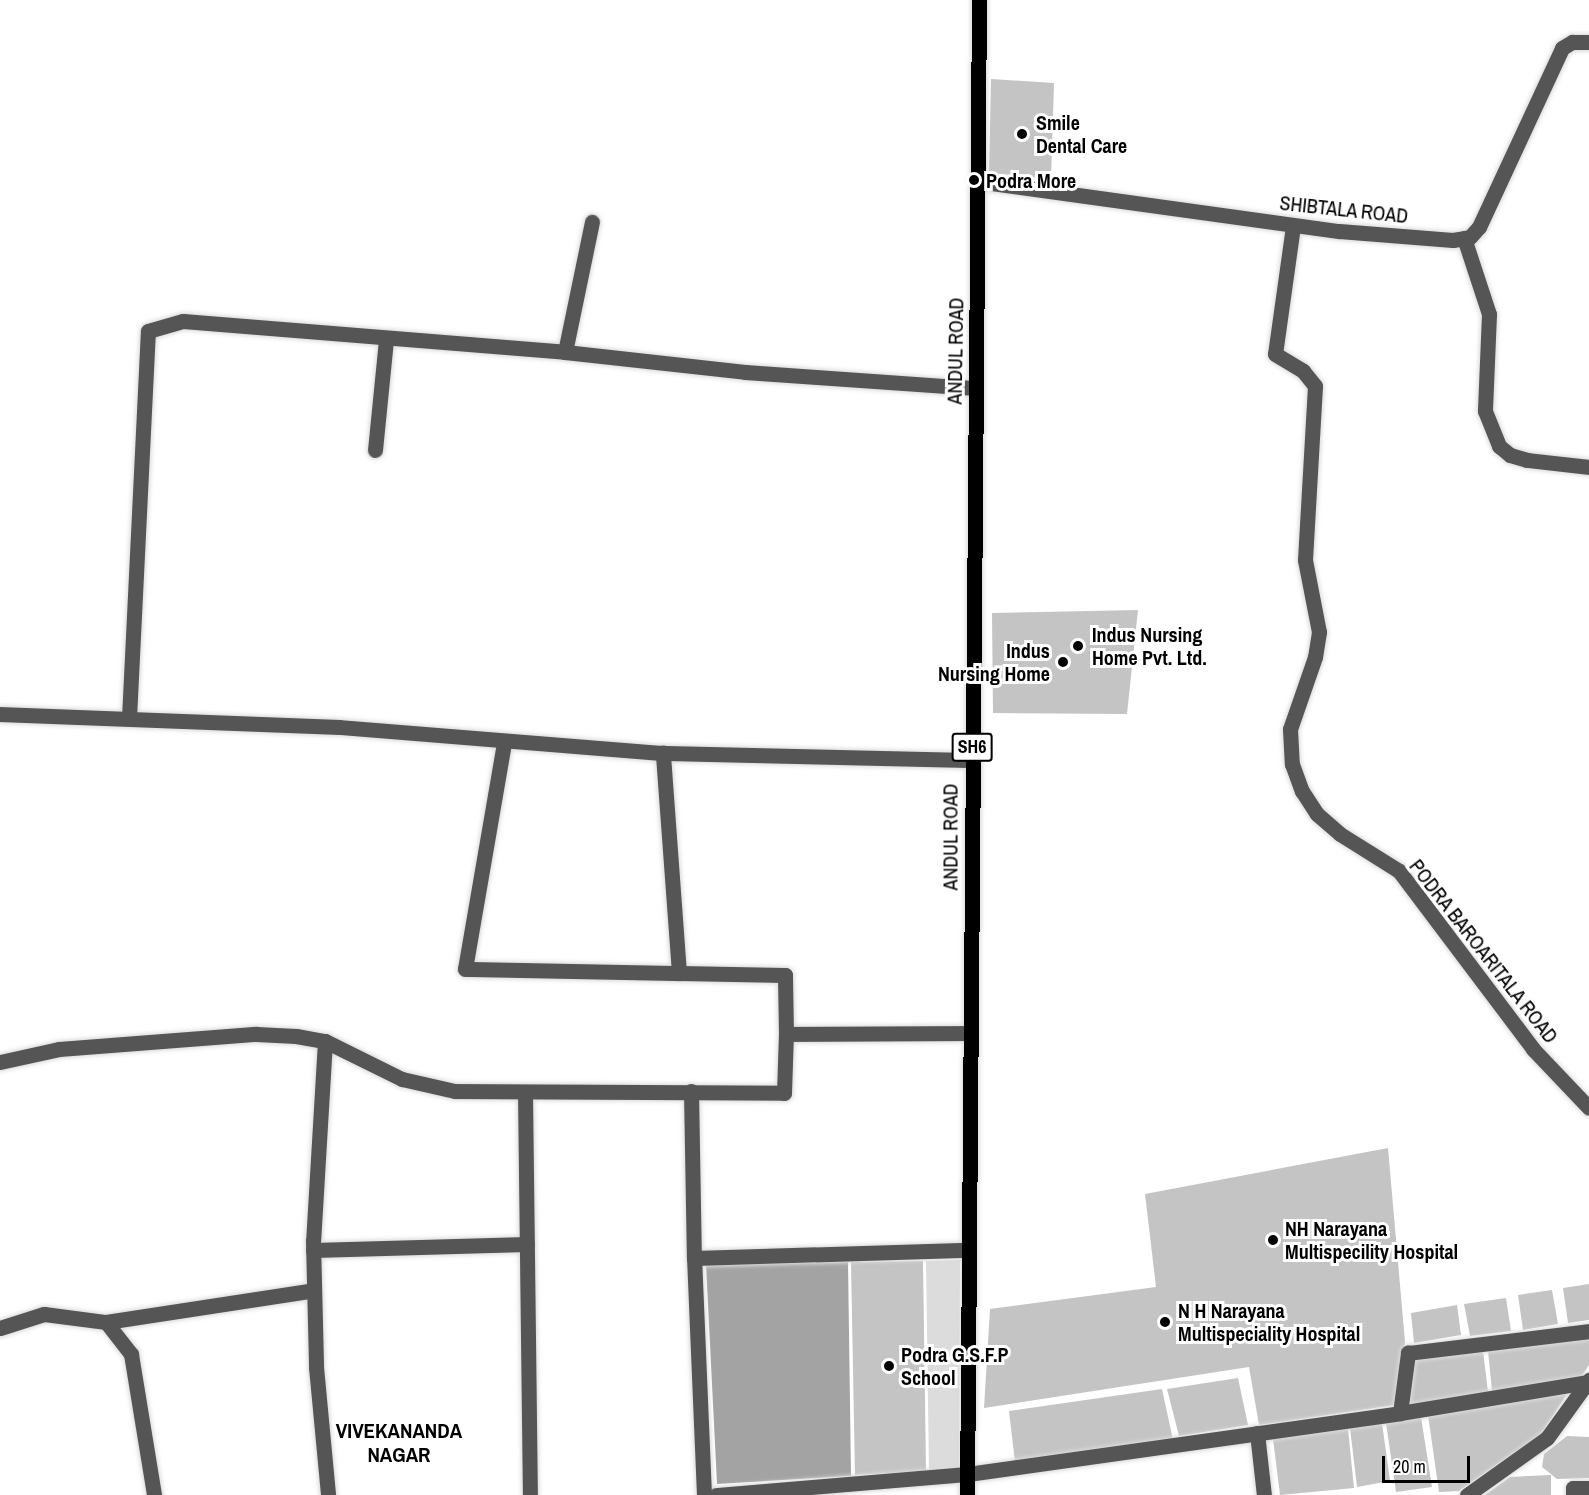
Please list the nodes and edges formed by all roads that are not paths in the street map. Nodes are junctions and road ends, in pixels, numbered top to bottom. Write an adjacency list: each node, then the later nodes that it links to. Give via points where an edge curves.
1 (980, 0): 3 (main road, ANDUL ROAD / SH6)
2 (1589, 42): 6 (street, via 1572,42 1562,48 1479,227)
3 (977, 181): 5 (street, SHIBTALA ROAD); 9 (main road, ANDUL ROAD / SH6)
4 (592, 222): 8 (street)
5 (1293, 225): 6 (street, SHIBTALA ROAD); 24 (street, PODRA BAROARITALA ROAD, via 1275,354 1303,371 1315,386 1305,560 1319,632 1310,675 1290,729 1292,764 1302,791 1317,814 1340,834 1400,872 1519,1033)
6 (1464, 238): 11 (street, via 1488,314 1485,411 1499,446 1527,460)
7 (386, 339): 8 (street); 10 (street); 13 (street, via 183,321 148,331)
8 (565, 352): 9 (street, via 745,372)
9 (975, 388): 16 (main road, ANDUL ROAD / SH6)
10 (375, 450)
11 (1589, 467)
12 (0, 714): 13 (street)
13 (129, 718): 14 (street, via 339,727)
14 (504, 743): 15 (street); 17 (street, via 465,969)
15 (663, 753): 16 (street); 17 (street)
16 (971, 760): 18 (main road, ANDUL ROAD / SH6)
17 (679, 973): 19 (street, via 785,975)
18 (970, 1033): 19 (street); 27 (main road, ANDUL ROAD / SH6)
19 (786, 1034): 22 (street, via 784,1093)
20 (325, 1041): 21 (street, via 256,1034 59,1049); 23 (street, via 402,1079 455,1091); 26 (street)
21 (0, 1062)
22 (691, 1091): 23 (street); 28 (street)
23 (525, 1092): 25 (street)
24 (1589, 1108)
25 (527, 1244): 26 (street); 40 (street)
26 (313, 1250): 29 (street)
27 (969, 1250): 28 (street); 36 (main road, ANDUL ROAD / SH6)
28 (694, 1258): 41 (street)
29 (314, 1290): 30 (street); 39 (street, via 316,1367)
30 (106, 1322): 31 (street, via 44,1314); 38 (street, via 131,1354)
31 (0, 1328)
32 (1589, 1331): 34 (street, via 1408,1353)
33 (1588, 1381): 34 (street); 45 (street, via 1547,1438)
34 (1400, 1413): 35 (street)
35 (1257, 1433): 36 (street); 44 (street)
36 (968, 1474): 42 (street); 43 (main road, ANDUL ROAD / SH6)
37 (1589, 1488): 46 (street, via 1573,1488)
38 (154, 1495)
39 (328, 1495)
40 (530, 1495)
41 (704, 1495)
42 (716, 1495)
43 (968, 1495)
44 (1264, 1495)
45 (1467, 1495)
46 (1573, 1495)

